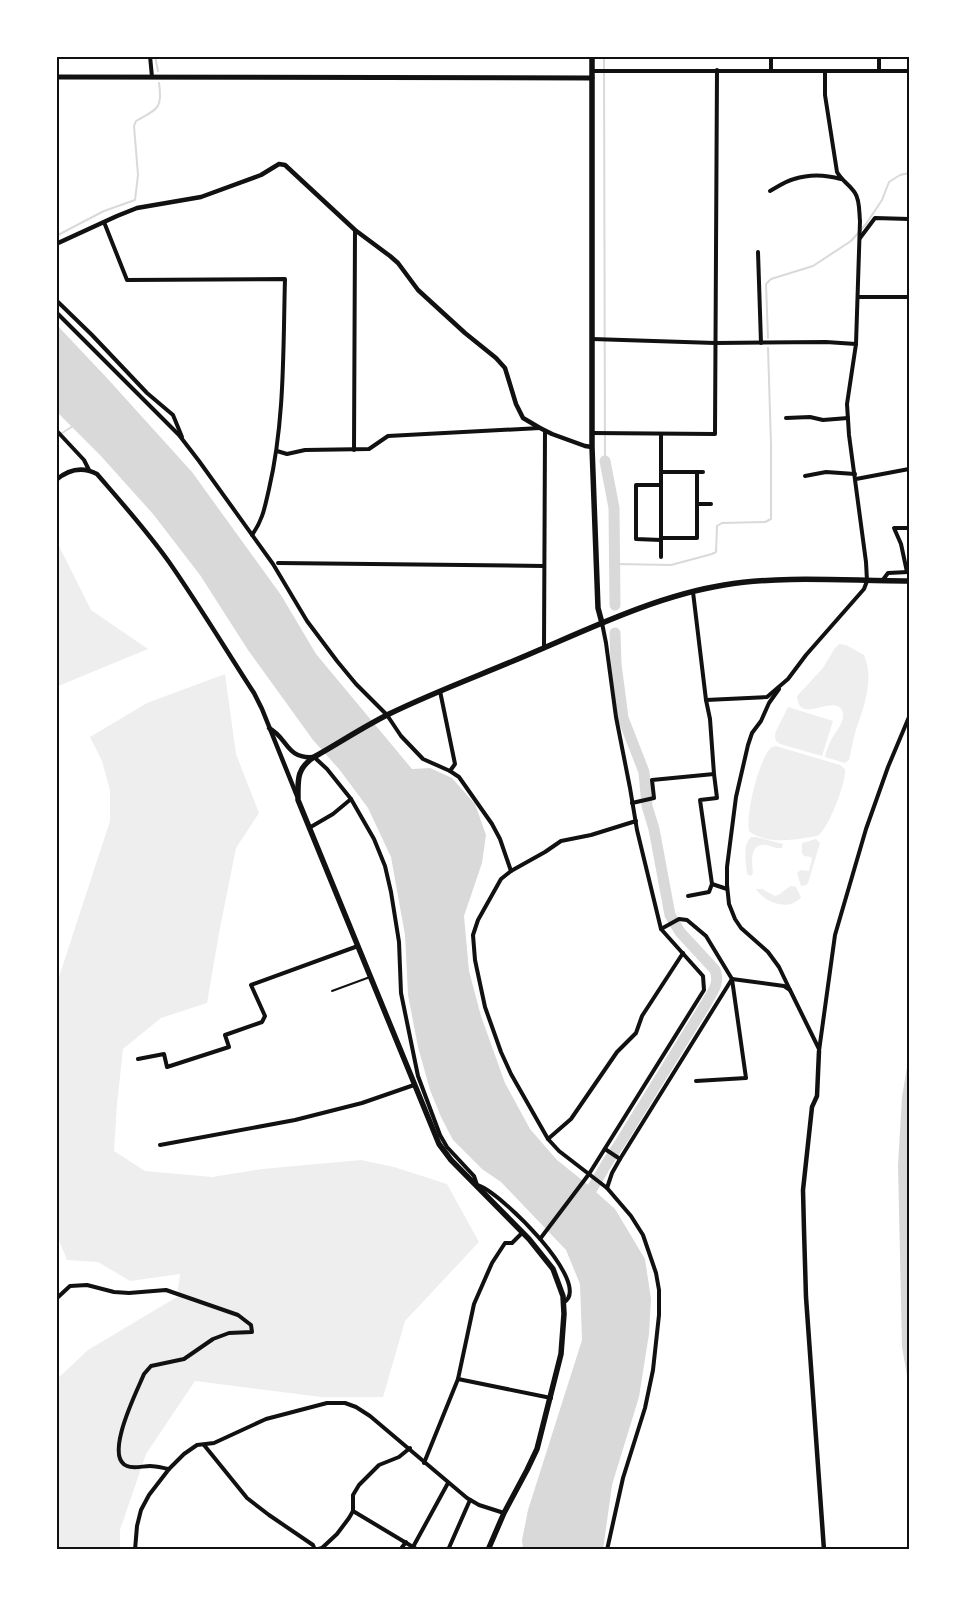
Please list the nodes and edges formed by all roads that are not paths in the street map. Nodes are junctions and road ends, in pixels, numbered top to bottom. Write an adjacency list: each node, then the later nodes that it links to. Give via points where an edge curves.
1 (150, 56): 12 (street)
2 (592, 56): 6 (main road)
3 (771, 56): 7 (street)
4 (879, 56): 9 (street)
5 (717, 70): 6 (street); 7 (street); 27 (street)
6 (592, 71): 13 (main road)
7 (770, 71): 8 (street)
8 (825, 71): 9 (street); 14 (street, via 825,95)
9 (879, 71): 10 (street)
10 (909, 71)
11 (56, 76): 12 (main road)
12 (152, 77): 13 (main road)
13 (592, 78): 26 (main road)
14 (841, 180): 15 (street, via 804,177); 19 (street, via 858,200)
15 (770, 192)
16 (909, 219): 19 (street, via 875,218)
17 (104, 222): 18 (street, via 137,208 201,197 261,175 279,164 285,165); 20 (street); 40 (street, via 127,280 285,279 283,382)
18 (355, 230): 32 (street, via 398,263 418,290 505,368 516,404 524,418); 39 (street)
19 (860, 238): 22 (street)
20 (56, 244)
21 (758, 252): 28 (street)
22 (858, 297): 23 (street); 29 (street)
23 (909, 297)
24 (56, 300): 37 (street, via 173,416)
25 (56, 312): 37 (street)
26 (592, 339): 27 (street); 35 (main road)
27 (715, 343): 28 (street); 36 (street, via 715,434)
28 (761, 343): 29 (street)
29 (856, 344): 31 (street)
30 (786, 418): 31 (street)
31 (848, 418): 47 (street)
32 (540, 428): 33 (street); 39 (street, via 388,436 369,449)
33 (545, 430): 38 (street); 57 (street)
34 (57, 431): 42 (street)
35 (592, 434): 36 (street); 38 (main road)
36 (661, 434): 43 (street)
37 (183, 441): 53 (street)
38 (592, 447): 63 (main road, via 598,608)
39 (354, 450): 40 (street)
40 (277, 452): 53 (street, via 260,524)
41 (909, 469): 47 (street)
42 (89, 470): 48 (street, via 71,471); 70 (street, via 97,474 117,496 169,562 254,693)
43 (661, 472): 44 (street); 49 (street)
44 (697, 472): 45 (street); 50 (street)
45 (703, 472)
46 (805, 476): 47 (street, via 826,472)
47 (855, 477): 59 (street)
48 (56, 480)
49 (661, 485): 54 (street); 54 (street, via 636,485 636,539)
50 (697, 504): 51 (street); 54 (street, via 697,538)
51 (711, 504)
52 (909, 528): 58 (street, via 894,528)
53 (252, 534): 68 (street, via 319,637)
54 (661, 539): 55 (street)
55 (661, 557)
56 (278, 563): 57 (street)
57 (544, 566): 64 (street)
58 (908, 572): 60 (street, via 888,573)
59 (867, 581): 60 (main road); 62 (main road, via 770,579); 65 (street, via 864,589)
60 (882, 581): 61 (main road)
61 (909, 581)
62 (693, 592): 63 (main road); 67 (street)
63 (602, 623): 64 (main road); 76 (street)
64 (544, 648): 66 (main road)
65 (784, 682): 67 (street, via 767,697); 81 (street, via 748,744 736,797)
66 (440, 690): 68 (main road); 72 (street, via 455,764)
67 (706, 700): 73 (street)
68 (385, 716): 71 (main road); 72 (street, via 423,759)
69 (909, 717): 90 (street, via 888,766 851,874 837,928)
70 (269, 728): 71 (street, via 290,751 305,758); 74 (street)
71 (315, 756): 74 (main road, via 302,767); 75 (street)
72 (450, 771): 79 (street, via 459,777 492,824)
73 (714, 774): 76 (street, via 652,780 654,798); 80 (street, via 717,798 700,800)
74 (298, 800): 78 (main road)
75 (351, 800): 78 (street); 99 (street, via 374,839 385,866 399,942 401,993 418,1076 440,1135 474,1176)
76 (632, 802): 77 (street)
77 (636, 820): 79 (street, via 561,841); 83 (street)
78 (309, 828): 84 (main road)
79 (511, 871): 94 (street, via 501,879 478,920 473,935 475,960 485,1007 501,1052)
80 (712, 884): 81 (street); 82 (street, via 709,892)
81 (727, 889): 89 (street, via 735,919 768,952)
82 (688, 896)
83 (662, 929): 85 (street); 87 (street, via 687,920 706,936)
84 (358, 946): 86 (main road); 91 (street, via 251,985 265,1016 262,1022 225,1035 229,1047 167,1067 164,1054)
85 (683, 953): 94 (street, via 642,1016 636,1033 617,1052 571,1119); 96 (street, via 702,976 704,990)
86 (370, 977): 88 (lane); 93 (main road)
87 (732, 979): 89 (street, via 784,986); 92 (street, via 746,1078); 97 (street)
88 (332, 990)
89 (790, 990): 90 (street)
90 (820, 1051): 123 (street, via 803,1190 806,1297)
91 (138, 1059)
92 (696, 1081)
93 (414, 1086): 95 (street, via 295,1120); 99 (main road, via 439,1144)
94 (548, 1139): 98 (street)
95 (160, 1145)
96 (605, 1149): 97 (street); 98 (street)
97 (620, 1159): 100 (street)
98 (589, 1176): 100 (street); 102 (street)
99 (477, 1185): 101 (main road); 102 (street, via 497,1196)
100 (606, 1187): 122 (street, via 643,1235 659,1290 653,1370 623,1478)
101 (522, 1233): 104 (main road, via 553,1269); 105 (street, via 512,1243 505,1243 492,1263 474,1304)
102 (542, 1236): 104 (street, via 568,1282 570,1296)
103 (56, 1299): 110 (street, via 70,1286 87,1285 129,1293 166,1290 238,1315 251,1325 252,1332 229,1333 213,1339 184,1359 151,1366 144,1374 121,1433 119,1459 128,1467 151,1466)
104 (563, 1303): 106 (main road, via 564,1333)
105 (458, 1379): 106 (street); 109 (street)
106 (551, 1398): 114 (main road, via 537,1449)
107 (204, 1444): 108 (street, via 214,1443 274,1417 327,1402 345,1402 370,1416); 110 (street, via 190,1449); 113 (street, via 247,1498 316,1550 337,1534)
108 (410, 1448): 109 (street); 113 (street, via 399,1457 379,1465 359,1485 353,1495)
109 (424, 1463): 111 (street)
110 (169, 1470): 117 (street, via 141,1510)
111 (448, 1483): 112 (street); 116 (street)
112 (470, 1500): 114 (street); 120 (street)
113 (353, 1510): 115 (street)
114 (504, 1513): 121 (main road)
115 (406, 1542): 116 (street); 118 (street)
116 (413, 1547): 119 (street)
117 (135, 1550)
118 (400, 1550)
119 (418, 1550)
120 (448, 1550)
121 (488, 1550)
122 (608, 1550)
123 (824, 1550)

